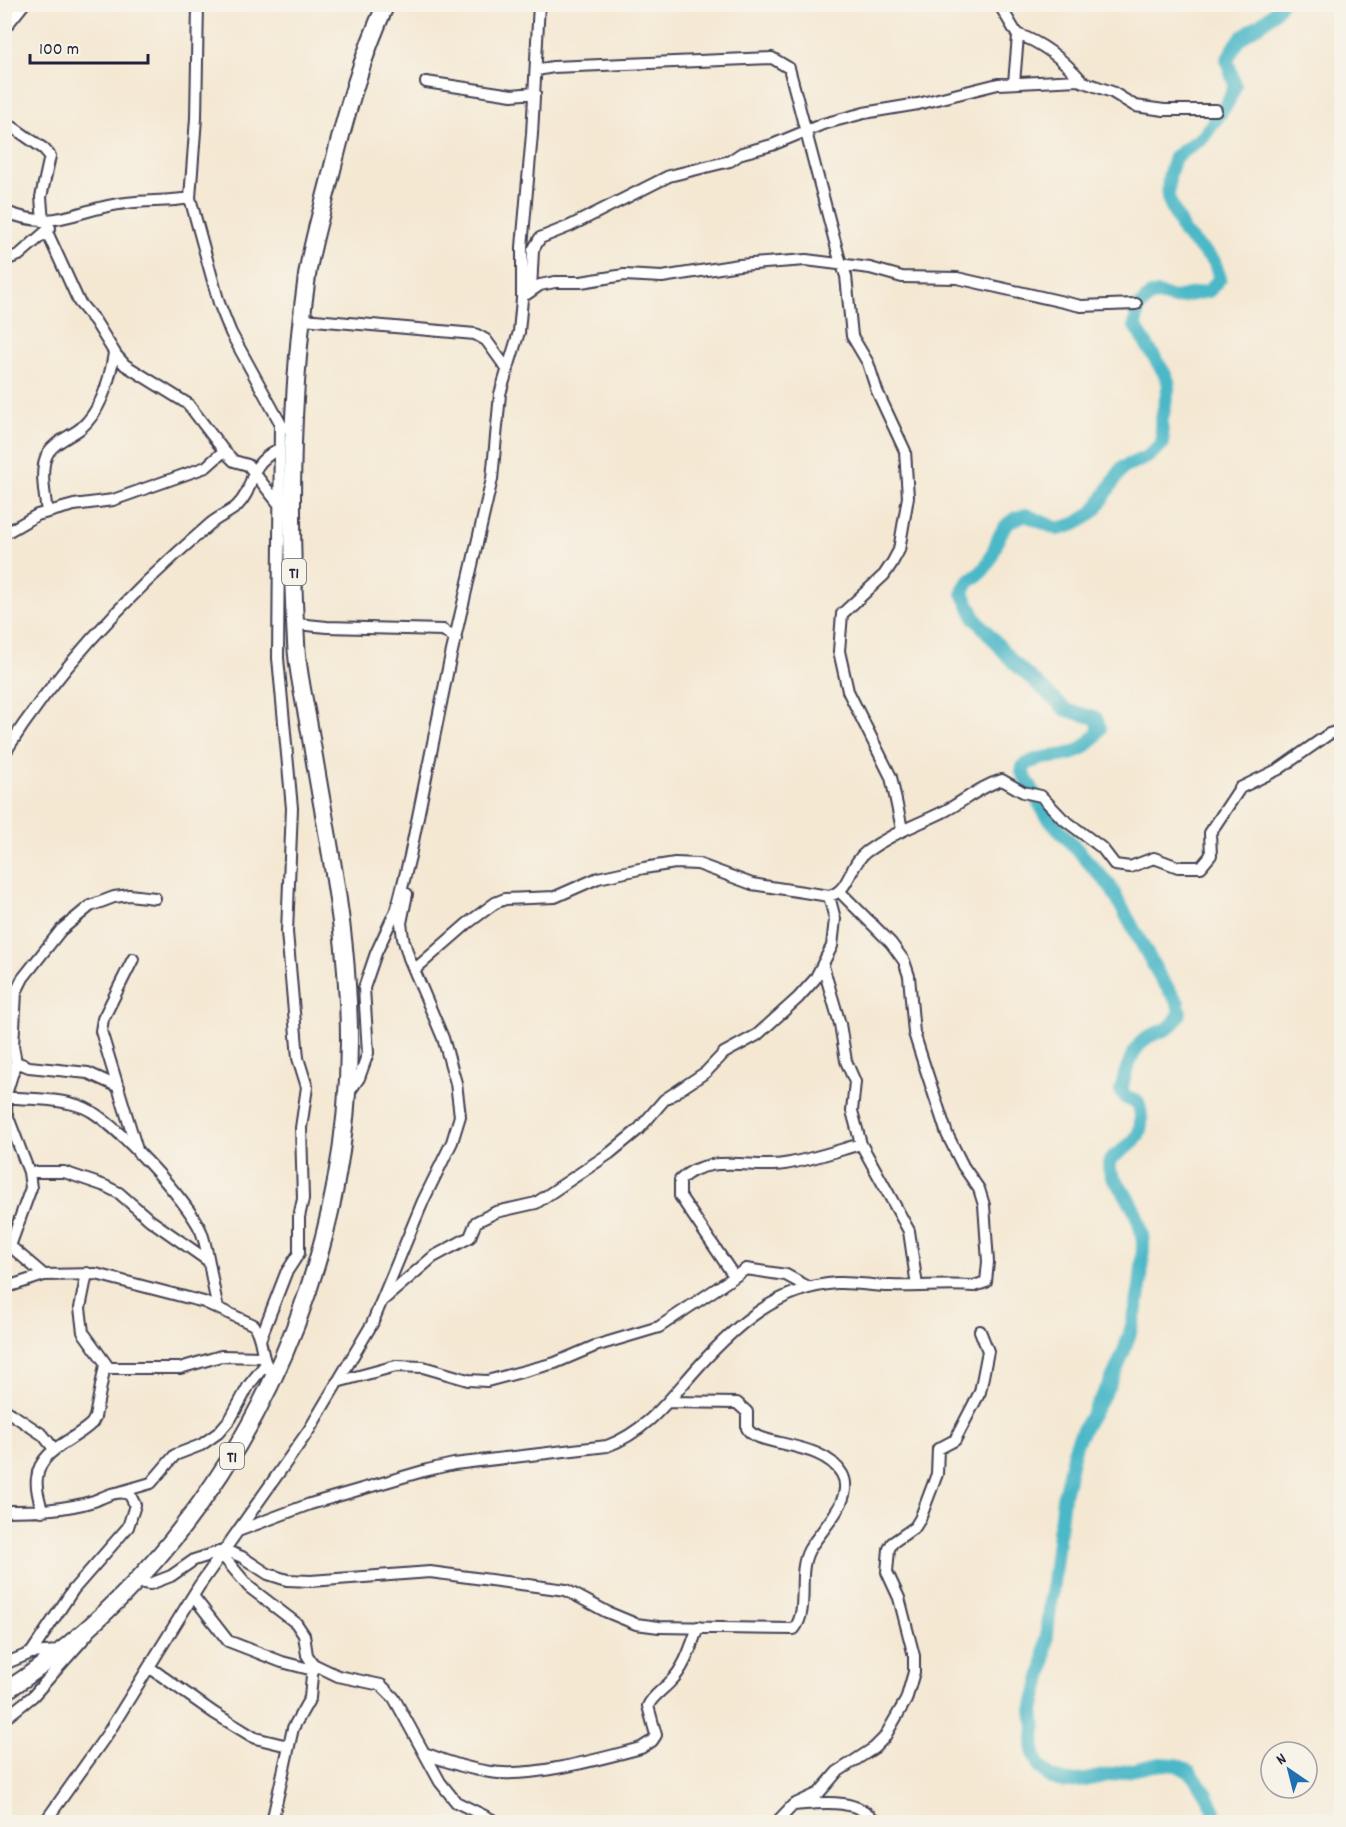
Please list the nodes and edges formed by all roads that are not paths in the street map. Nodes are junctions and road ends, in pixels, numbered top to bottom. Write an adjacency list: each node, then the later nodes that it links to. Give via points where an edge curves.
1 (24, 4): 6 (street)
2 (198, 4): 18 (street)
3 (386, 4): 26 (highway, T1, via 342,128 308,272)
4 (539, 4): 9 (street)
5 (999, 4): 7 (street)
6 (4, 29)
7 (1017, 34): 12 (street, via 1053,54); 13 (street)
8 (4, 70): 10 (street)
9 (537, 70): 14 (street); 17 (street, via 777,59 789,68)
10 (4, 75)
11 (426, 82): 14 (street, via 512,95)
12 (1083, 82): 13 (street); 15 (street, via 1136,106)
13 (1014, 83): 17 (street, via 864,113)
14 (535, 93): 24 (street, via 522,247)
15 (1216, 110)
16 (4, 121): 20 (street, via 50,156 41,197)
17 (806, 132): 22 (street); 23 (street, via 742,153 730,161 669,176 540,238 533,250)
18 (190, 198): 20 (street, via 128,202 58,219); 29 (street, via 226,323)
19 (4, 212): 20 (street)
20 (45, 227): 21 (street, via 19,255); 27 (street, via 79,302)
21 (4, 260)
22 (842, 264): 23 (street, via 806,260 739,265 662,277 624,275 555,282); 25 (street, via 902,277 957,278 1081,306); 41 (street, via 852,336 868,363 906,460 907,513 899,550 884,575 844,610 839,640 848,691 891,777)
23 (531, 290): 24 (street)
24 (522, 299): 28 (street, via 519,332)
25 (1136, 304)
26 (303, 319): 28 (street, via 475,334 486,340); 30 (highway, T1)
27 (114, 353): 32 (street, via 125,365 188,404); 35 (street, via 96,410 45,458)
28 (507, 369): 38 (street, via 500,394 492,479)
29 (280, 424): 30 (street); 31 (street)
30 (294, 442): 37 (highway, T1)
31 (278, 449): 33 (street, via 258,463); 34 (street)
32 (225, 451): 33 (street, via 234,461 248,465); 35 (street, via 206,467 125,496)
33 (253, 473): 34 (street); 40 (street, via 238,505 211,523 87,643 38,703)
34 (278, 503): 66 (street, via 278,658 292,808 287,932 298,1058 307,1087 302,1128 299,1253 286,1273)
35 (46, 512): 36 (street)
36 (4, 534)
37 (297, 624): 38 (street, via 442,630); 52 (highway, T1, via 296,642 343,941 350,1033)
38 (456, 639): 42 (street)
39 (1341, 730): 41 (street, via 1240,788 1214,825 1209,840 1211,855 1201,867 1178,867 1154,858 1130,867 1115,865 1102,848 1062,818 1041,796 1023,792 1002,780)
40 (4, 754)
41 (902, 829): 43 (street, via 859,858)
42 (409, 861): 48 (street, via 401,923); 52 (street, via 398,908 364,988 368,1053)
43 (840, 892): 44 (street); 60 (street, via 904,961 914,1033 922,1058 947,1134 984,1205 986,1282 974,1286)
44 (828, 896): 47 (street, via 835,919 832,946); 48 (street, via 752,884 698,864 644,867 598,878 555,897 495,903)
45 (155, 898): 49 (street, via 114,897 90,906 61,930 16,992)
46 (133, 959): 50 (street, via 101,1025)
47 (823, 966): 53 (street, via 840,1023 846,1061 855,1082 852,1111); 63 (street, via 798,998 757,1035 724,1053 706,1072 664,1101 623,1143 536,1203 496,1212 476,1222 470,1237 432,1257)
48 (414, 970): 63 (street, via 443,1038 456,1083 460,1116)
49 (16, 1062): 50 (street, via 88,1073); 51 (street)
50 (119, 1087): 54 (street)
51 (7, 1097): 54 (street, via 85,1108 108,1124); 55 (street, via 6,1112)
52 (346, 1097): 68 (highway, T1, via 342,1146 310,1286)
53 (861, 1144): 59 (street, via 785,1164 714,1165 680,1180 680,1196); 60 (street, via 909,1231)
54 (138, 1155): 56 (street, via 194,1219 202,1233)
55 (29, 1172): 56 (street, via 64,1172 105,1186); 58 (street, via 30,1194 10,1246)
56 (207, 1260): 64 (street)
57 (87, 1274): 58 (street); 64 (street, via 111,1277); 67 (street, via 80,1308 83,1332)
58 (44, 1275): 62 (street)
59 (734, 1276): 61 (street, via 746,1269 769,1271); 69 (street, via 659,1328 595,1346 555,1364 487,1381 468,1380 423,1367 396,1366)
60 (917, 1286): 61 (street, via 857,1283)
61 (808, 1287): 70 (street, via 743,1321)
62 (4, 1288)
63 (381, 1302): 69 (street)
64 (218, 1308): 66 (street, via 254,1325)
65 (980, 1331): 91 (street, via 988,1351 980,1392 955,1440 938,1449 937,1474 915,1527 889,1549 887,1572 899,1598 914,1656 906,1700 874,1748 837,1772 819,1793)
66 (260, 1340): 68 (street)
67 (105, 1365): 68 (street, via 116,1369 174,1368 221,1356); 72 (street, via 95,1417 87,1428)
68 (267, 1366): 73 (street, via 249,1385 218,1433 175,1455 151,1484); 78 (highway, T1, via 250,1426 177,1535)
69 (337, 1382): 76 (street, via 309,1430)
70 (669, 1402): 76 (street, via 648,1424 607,1446 427,1470 310,1504); 81 (street, via 737,1403 747,1412 749,1433 820,1455 843,1475 845,1489 834,1518 809,1550 801,1574 801,1616 794,1629)
71 (4, 1409): 72 (street, via 43,1435)
72 (54, 1449): 75 (street, via 36,1477)
73 (119, 1492): 75 (street, via 71,1507); 83 (street, via 130,1495 135,1506 128,1527 73,1590)
74 (4, 1510): 75 (street)
75 (42, 1511)
76 (238, 1531): 77 (street)
77 (224, 1552): 78 (street, via 194,1560 171,1576 150,1584); 79 (street); 81 (street, via 287,1580 430,1572 543,1584 566,1590 636,1624); 86 (street, via 249,1587 296,1623 304,1635)
78 (137, 1582): 80 (highway, T1)
79 (193, 1596): 85 (street); 86 (street, via 228,1641 282,1662)
80 (93, 1626): 82 (highway, T1); 88 (street, via 33,1696)
81 (698, 1627): 90 (street, via 689,1653 672,1681 650,1701 656,1735 641,1748 513,1773 472,1768)
82 (62, 1651): 83 (street); 87 (highway, T1)
83 (31, 1653): 84 (street)
84 (4, 1664)
85 (149, 1667): 89 (street, via 255,1738); 92 (street)
86 (313, 1667): 89 (street, via 310,1698); 90 (street, via 381,1685 394,1698)
87 (4, 1692)
88 (4, 1719)
89 (288, 1746): 93 (street)
90 (427, 1754): 94 (street, via 440,1782 456,1802)
91 (792, 1805): 95 (street); 96 (street, via 854,1805)
92 (45, 1822)
93 (272, 1822)
94 (497, 1822)
95 (777, 1822)
96 (876, 1822)

